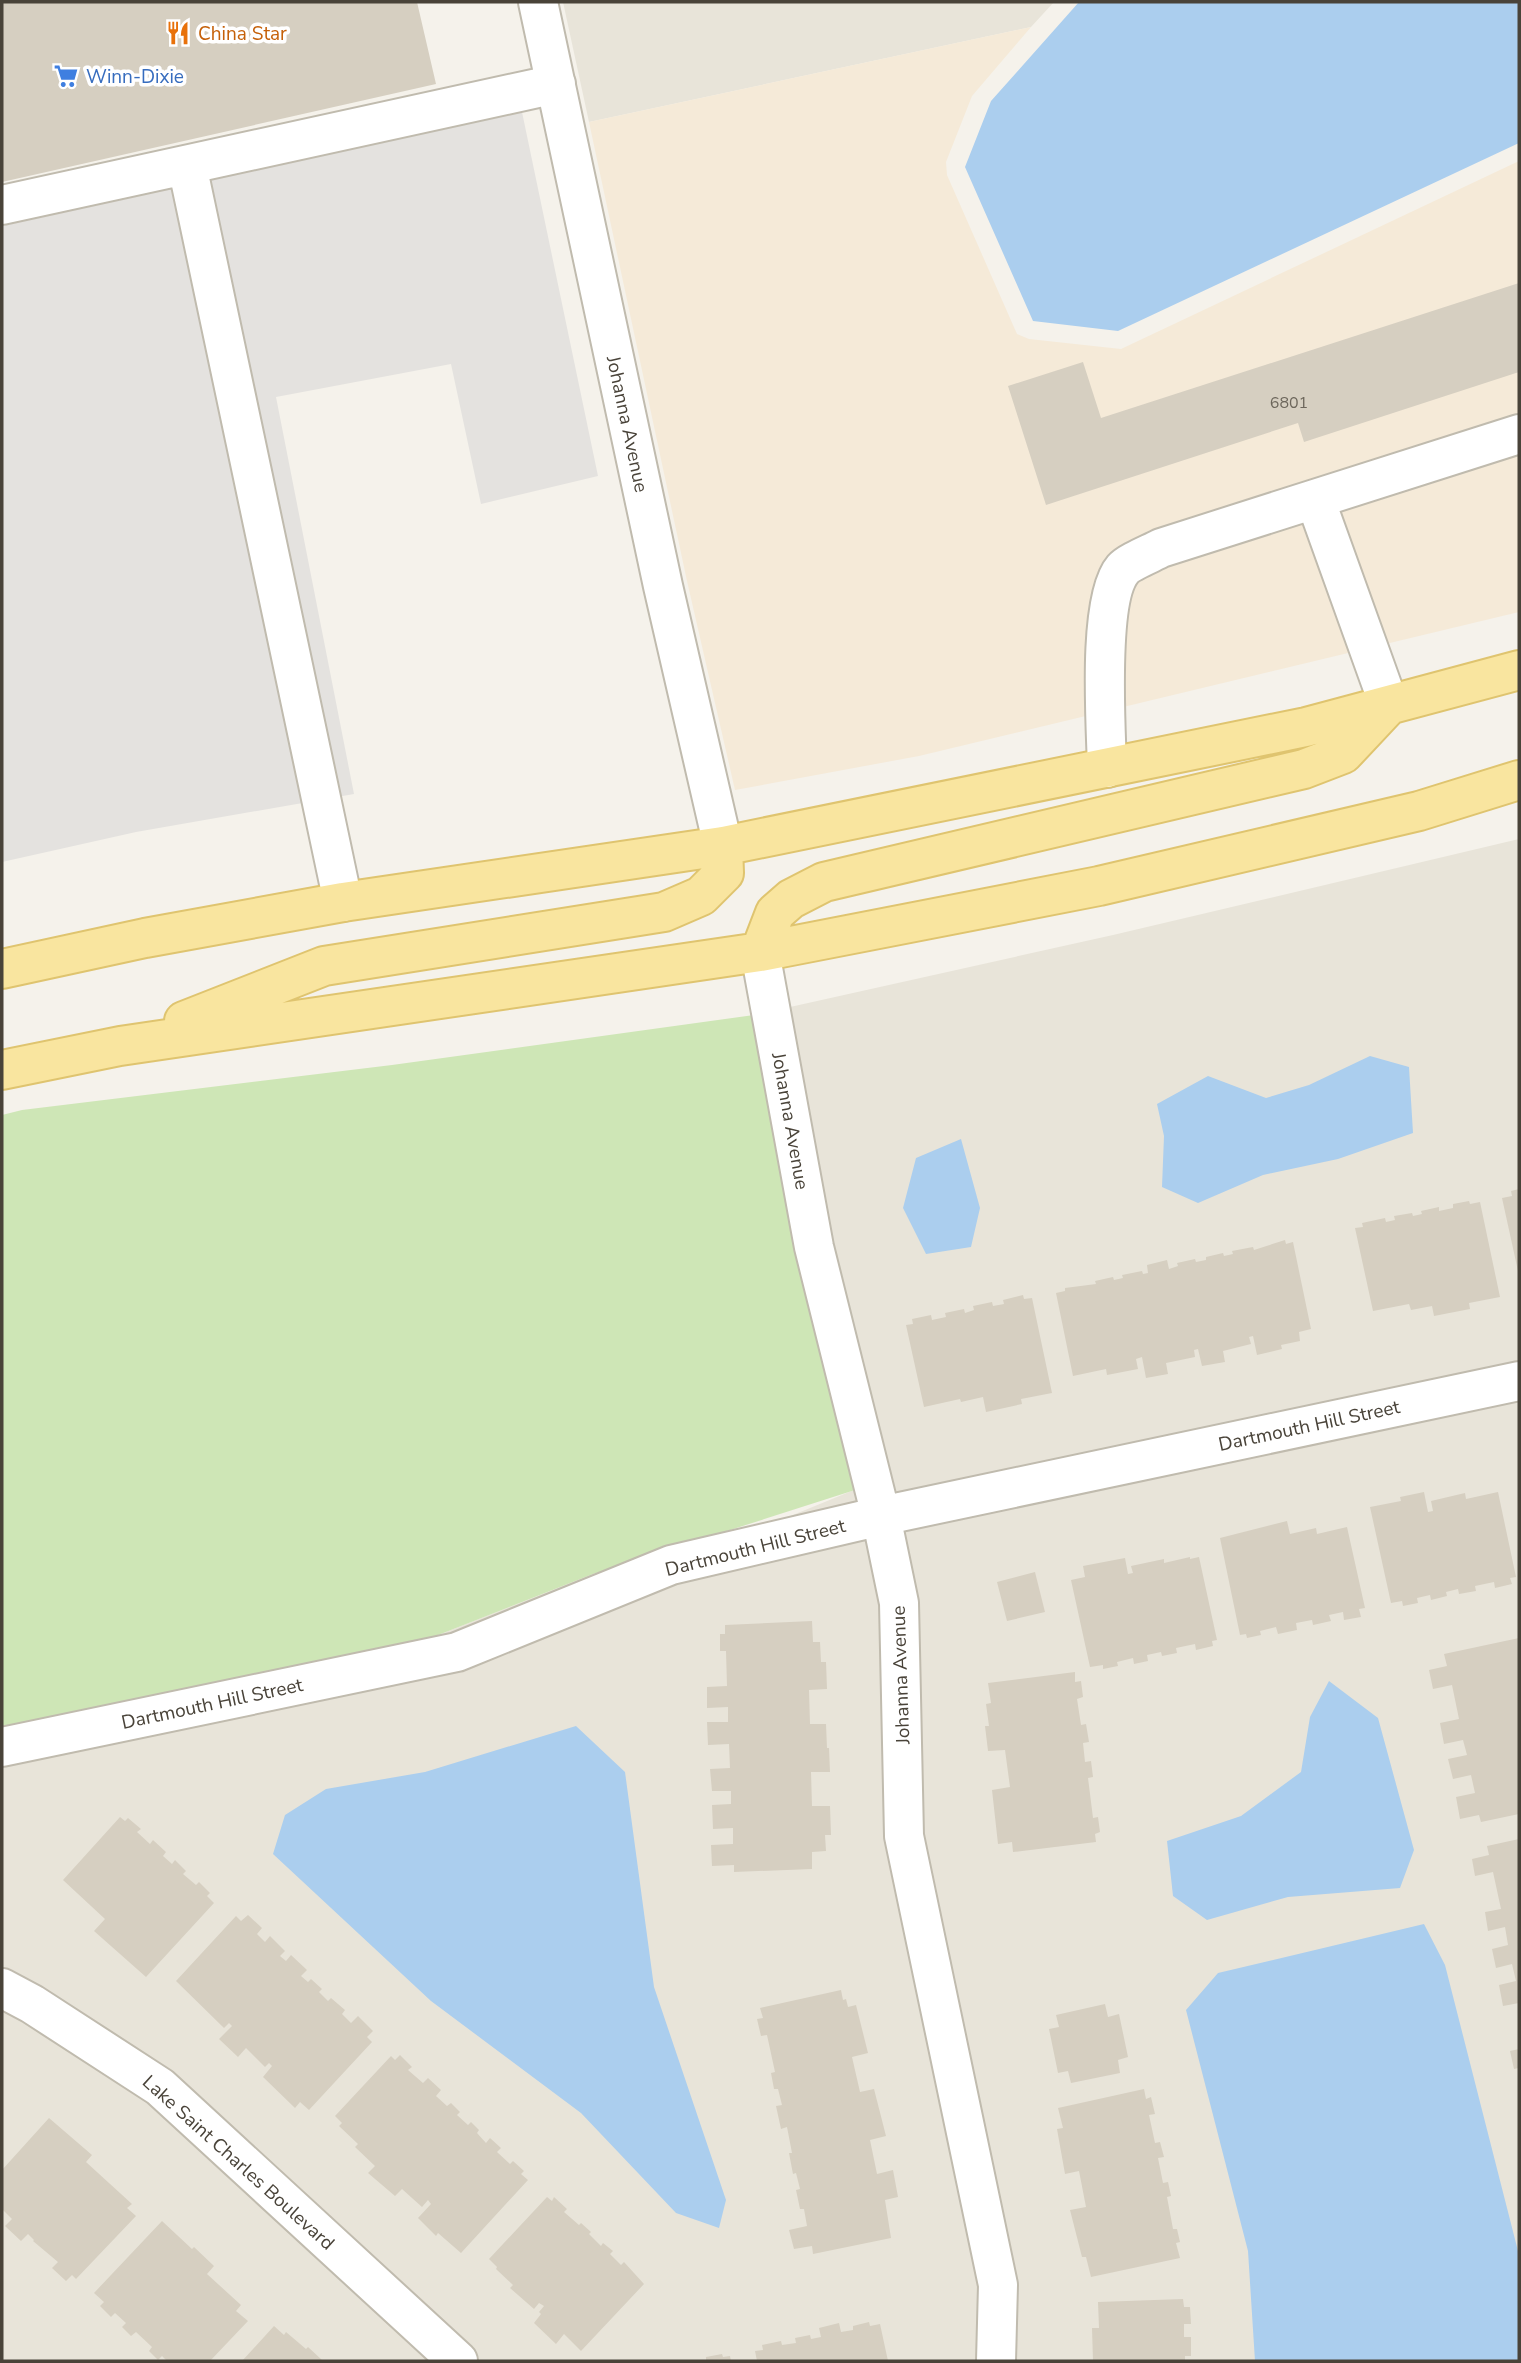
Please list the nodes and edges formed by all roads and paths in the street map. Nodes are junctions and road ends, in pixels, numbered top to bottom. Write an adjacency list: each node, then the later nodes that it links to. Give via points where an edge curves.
1 (538, 2): 2 (street, Johanna Avenue)
2 (556, 84): 3 (street); 11 (street, Johanna Avenue)
3 (187, 164): 4 (street); 12 (street)
4 (2, 205)
5 (1519, 433): 6 (street)
6 (1315, 499): 8 (street); 9 (street, via 1161,548 1123,568 1112,594 1105,660)
7 (1519, 670): 8 (main road)
8 (1389, 705): 9 (main road); 13 (main road, via 1343,754 1304,769 824,882 791,898 775,912)
9 (1107, 768): 11 (main road)
10 (1519, 780): 13 (main road, via 1419,811 1099,886)
11 (723, 846): 12 (main road); 15 (main road, via 724,873 701,896 664,912 324,966)
12 (344, 902): 14 (main road)
13 (760, 953): 15 (main road); 18 (street, Johanna Avenue, via 814,1247)
14 (2, 969)
15 (120, 1046): 16 (main road)
16 (2, 1070)
17 (1519, 1381): 18 (street, Dartmouth Hill Street)
18 (881, 1517): 19 (street, Dartmouth Hill Street, via 671,1565 457,1652); 22 (street, Johanna Avenue, via 899,1603 904,1836 998,2285)
19 (2, 1747)
20 (2, 1988): 21 (street, Lake Saint Charles Boulevard, via 160,2087)
21 (458, 2361)
22 (996, 2361)

